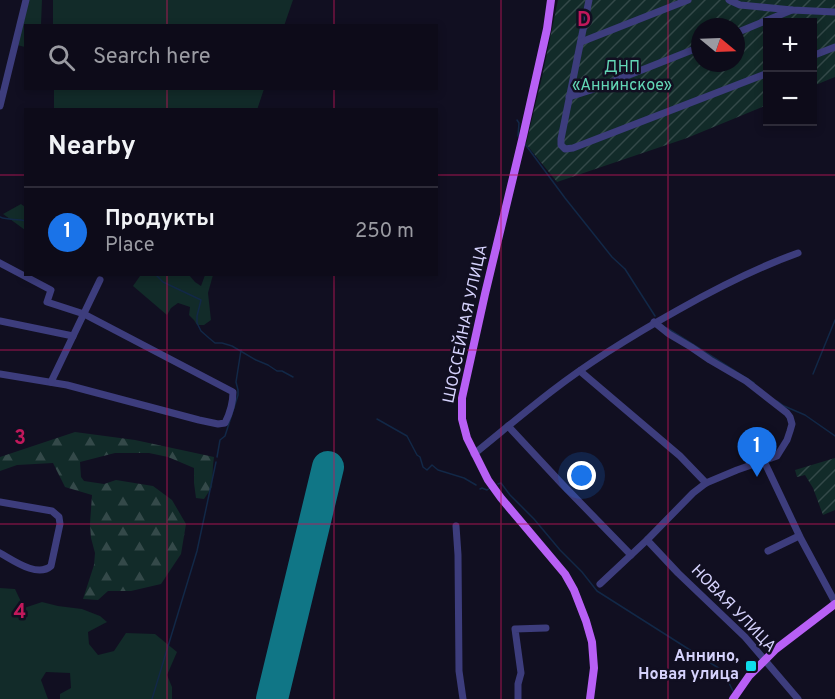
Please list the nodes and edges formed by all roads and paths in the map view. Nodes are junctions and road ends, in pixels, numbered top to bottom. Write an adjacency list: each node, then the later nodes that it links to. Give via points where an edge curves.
1 (26, 0): 15 (street)
2 (551, 0): 27 (main road, ШОССЕЙНАЯ УЛИЦА, via 524,136 462,398 462,419)
3 (589, 0): 9 (street)
4 (688, 0): 9 (street)
5 (729, 0): 6 (street, via 740,5)
6 (792, 10): 7 (street); 8 (street)
7 (835, 12)
8 (745, 29)
9 (581, 42): 14 (street)
10 (835, 48): 12 (street)
11 (691, 51): 14 (street)
12 (817, 55)
13 (763, 75): 14 (street, via 565,149 560,142)
14 (569, 97)
15 (0, 106)
16 (798, 253): 21 (street, via 724,285)
17 (0, 263): 19 (street, via 51,291 47,302)
18 (100, 280): 19 (street)
19 (84, 314): 22 (street); 25 (street, via 233,393 230,414 225,423 218,424)
20 (0, 321): 22 (street)
21 (654, 322): 23 (street); 28 (street, via 746,381 787,413 792,424 787,440 777,456)
22 (73, 336): 25 (street)
23 (580, 371): 26 (street); 29 (street)
24 (0, 374): 25 (street)
25 (51, 382)
26 (508, 426): 27 (street); 36 (street)
27 (474, 454): 43 (main road, ШОССЕЙНАЯ УЛИЦА, via 501,498 565,574 574,591 592,642)
28 (764, 461): 29 (street); 32 (street)
29 (706, 483): 33 (street)
30 (0, 502): 35 (street, via 52,511 60,524 48,569 19,565)
31 (456, 526): 41 (street)
32 (799, 536): 34 (street); 38 (street)
33 (647, 540): 36 (street); 40 (street, НОВАЯ УЛИЦА)
34 (768, 551)
35 (0, 553)
36 (632, 555): 37 (street)
37 (600, 584)
38 (835, 603): 40 (main road)
39 (546, 628): 42 (street, via 516,629 521,674)
40 (764, 660): 44 (main road); 45 (street, НОВАЯ УЛИЦА)
41 (463, 699)
42 (518, 699)
43 (590, 699)
44 (733, 699)
45 (798, 699)

